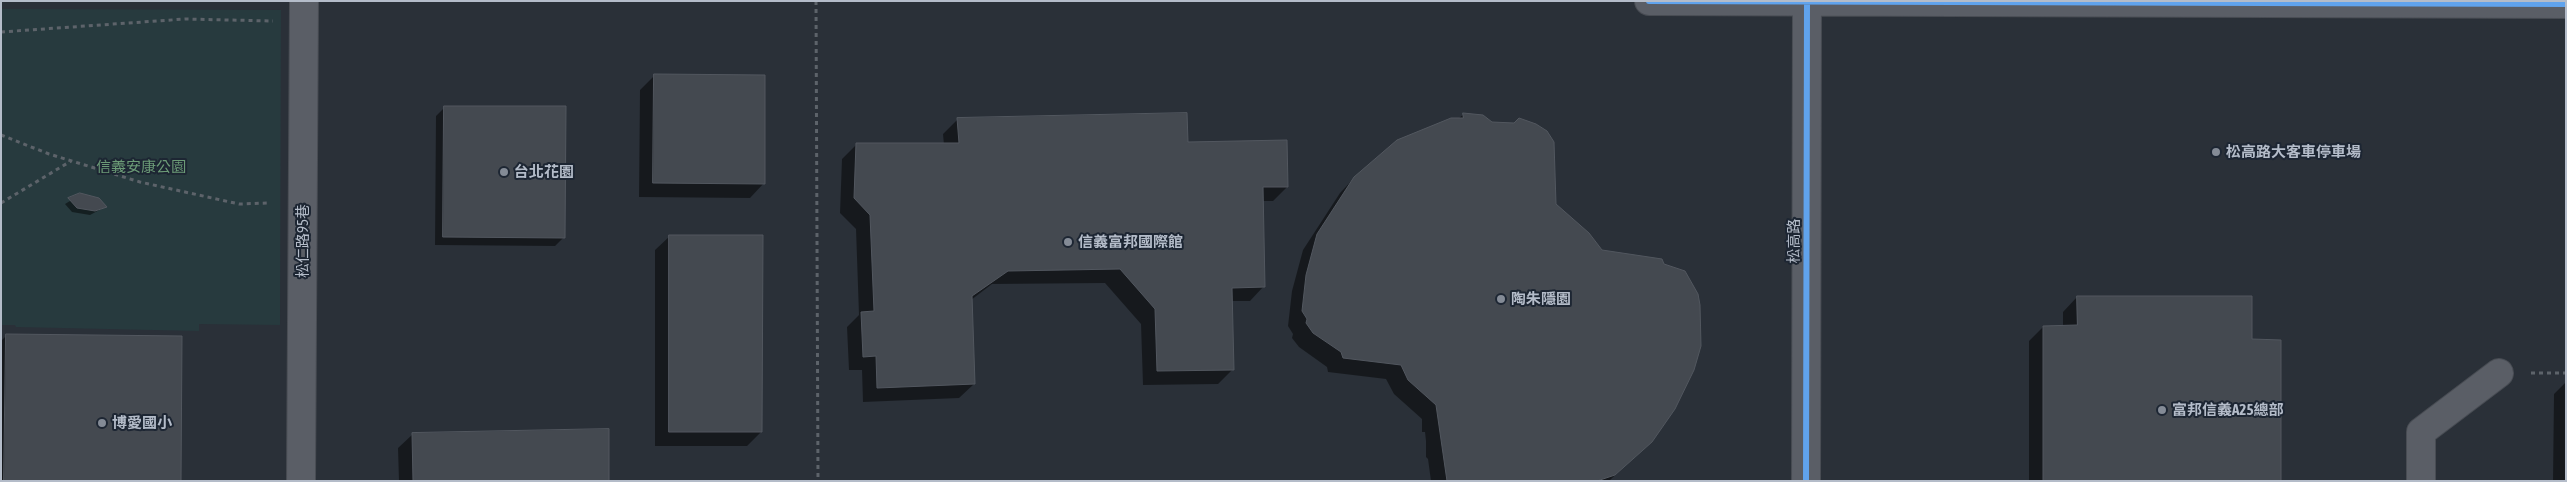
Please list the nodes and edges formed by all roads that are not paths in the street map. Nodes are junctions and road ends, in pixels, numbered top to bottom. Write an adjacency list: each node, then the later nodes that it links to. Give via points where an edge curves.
1 (304, 1): 6 (street, 松仁路95巷)
2 (1649, 1): 3 (street)
3 (1807, 1): 4 (street); 7 (street, 松高路)
4 (2566, 4)
5 (2499, 373): 8 (street, via 2421,432)
6 (301, 481)
7 (1806, 481)
8 (2421, 481)

